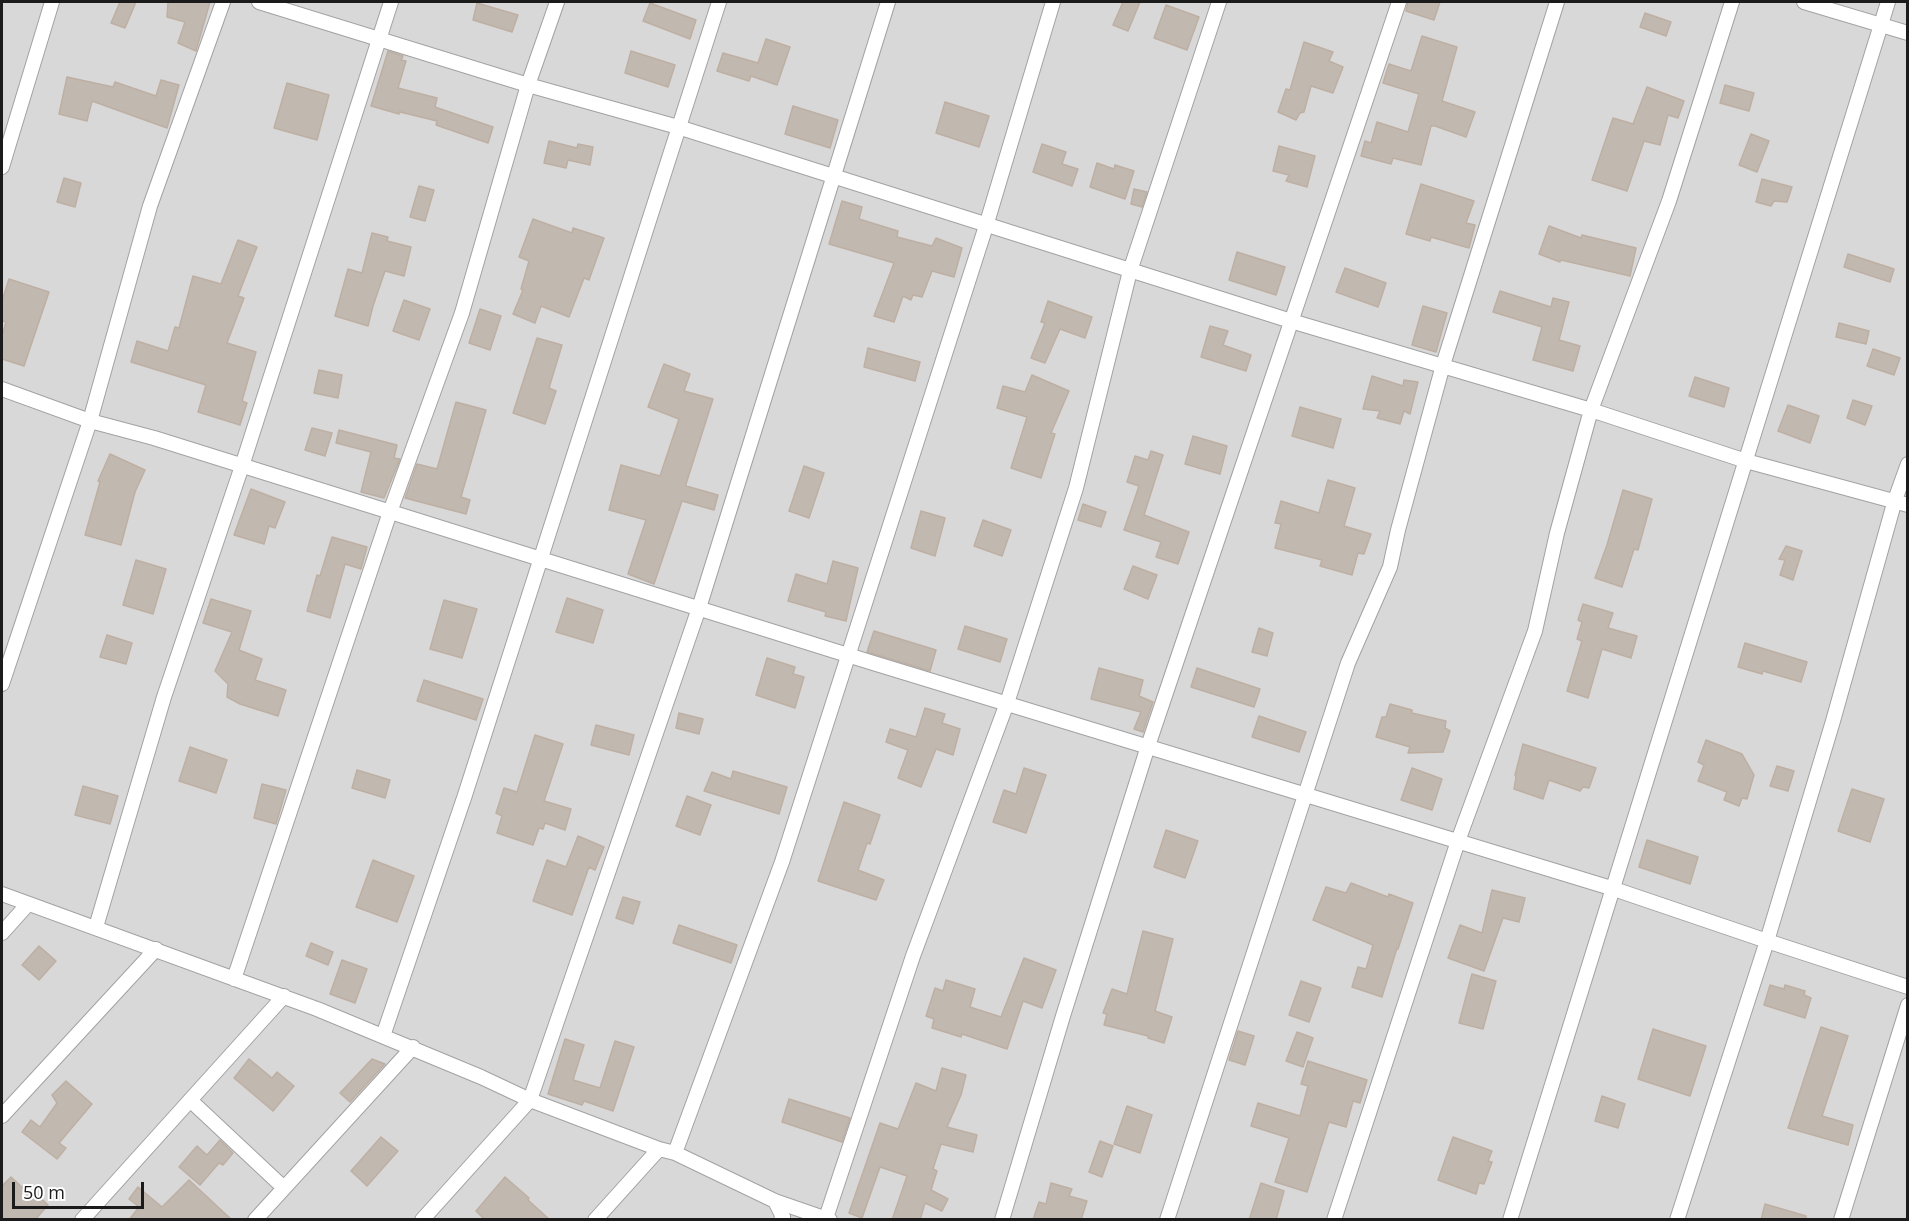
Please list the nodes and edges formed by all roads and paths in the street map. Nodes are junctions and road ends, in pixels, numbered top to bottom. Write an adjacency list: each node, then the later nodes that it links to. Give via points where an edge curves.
1 (52, 2): 20 (street)
2 (223, 2): 28 (street, via 150,206)
3 (259, 2): 17 (street)
4 (392, 2): 17 (street)
5 (557, 2): 18 (street)
6 (719, 2): 19 (street)
7 (888, 2): 21 (street)
8 (1053, 2): 22 (street)
9 (1219, 2): 23 (street)
10 (1399, 2): 24 (street)
11 (1557, 2): 25 (street)
12 (1732, 2): 27 (street, via 1669,201)
13 (1804, 2): 15 (street)
14 (1888, 2): 15 (street)
15 (1880, 25): 16 (street); 29 (street)
16 (1908, 33)
17 (380, 39): 18 (street); 31 (street)
18 (528, 85): 19 (street); 33 (street, via 462,313)
19 (678, 128): 21 (street); 34 (street)
20 (2, 167)
21 (833, 177): 22 (street); 35 (street)
22 (986, 226): 23 (street); 36 (street)
23 (1130, 271): 24 (street); 38 (street, via 1076,488)
24 (1291, 321): 25 (street); 39 (street)
25 (1443, 365): 27 (street); 40 (street, via 1390,567 1348,663)
26 (2, 390): 28 (street)
27 (1592, 410): 29 (street); 41 (street, via 1557,533 1535,632)
28 (90, 421): 31 (street); 37 (street)
29 (1746, 461): 32 (street); 42 (street)
30 (1908, 464): 32 (street)
31 (242, 466): 33 (street); 45 (street, via 164,697)
32 (1901, 503): 47 (street)
33 (390, 512): 34 (street); 49 (street)
34 (541, 558): 35 (street); 53 (street)
35 (699, 608): 36 (street); 56 (street)
36 (849, 655): 38 (street); 59 (street, via 782,862)
37 (2, 684)
38 (1007, 703): 39 (street); 63 (street, via 913,956)
39 (1148, 746): 40 (street); 68 (street)
40 (1306, 794): 41 (street); 69 (street)
41 (1458, 841): 42 (street); 70 (street)
42 (1611, 888): 47 (street); 71 (street)
43 (2, 894): 44 (street)
44 (28, 904): 45 (street); 46 (street)
45 (96, 927): 48 (street)
46 (2, 933)
47 (1767, 941): 50 (street); 72 (street)
48 (156, 949): 49 (street); 57 (street)
49 (234, 978): 51 (street)
50 (1908, 987)
51 (284, 996): 53 (street); 55 (street)
52 (1908, 1005): 73 (street)
53 (383, 1036): 54 (street)
54 (413, 1047): 56 (street); 60 (street)
55 (190, 1100): 60 (street); 64 (street)
56 (530, 1100): 58 (street); 66 (street)
57 (2, 1116)
58 (659, 1149): 59 (street); 67 (street)
59 (675, 1153): 61 (street)
60 (284, 1188): 65 (street)
61 (775, 1201): 62 (street); 63 (street)
62 (784, 1219)
63 (828, 1219)
64 (82, 1220)
65 (255, 1220)
66 (422, 1220)
67 (595, 1220)
68 (1002, 1220)
69 (1167, 1220)
70 (1334, 1220)
71 (1510, 1220)
72 (1677, 1220)
73 (1841, 1220)

